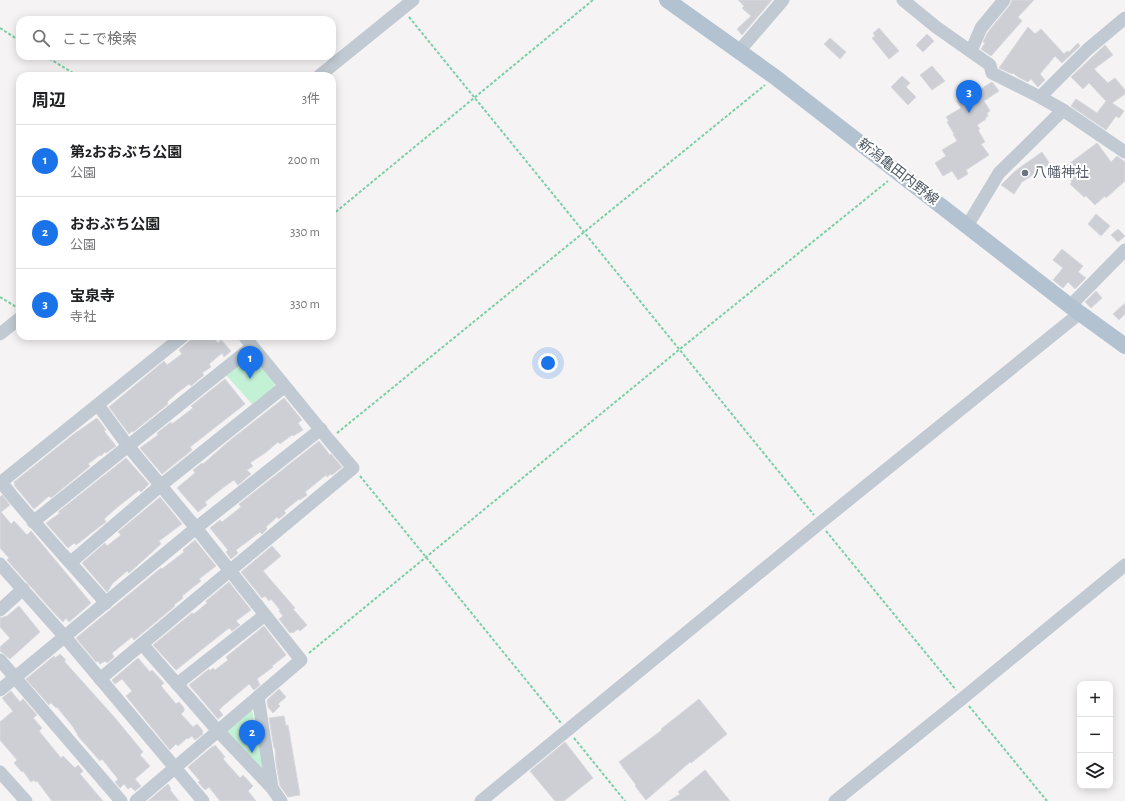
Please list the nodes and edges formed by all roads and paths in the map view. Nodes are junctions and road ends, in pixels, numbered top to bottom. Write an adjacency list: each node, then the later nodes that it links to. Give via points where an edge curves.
1 (413, 0): 7 (street)
2 (593, 0): 18 (path)
3 (668, 0): 11 (main road, 新潟亀田内野線)
4 (783, 0): 11 (street)
5 (903, 0): 12 (street, via 936,27)
6 (1004, 0): 12 (street, via 981,28)
7 (402, 8): 15 (street); 18 (path)
8 (1125, 18): 17 (street, via 1088,48)
9 (0, 28): 10 (path)
10 (16, 38)
11 (740, 50): 16 (main road, 新潟亀田内野線)
12 (972, 51): 17 (street, via 990,65 992,73)
13 (52, 60): 14 (path)
14 (71, 72)
15 (324, 72)
16 (776, 77): 21 (main road, 新潟亀田内野線); 24 (path)
17 (1040, 97): 19 (street)
18 (474, 98): 22 (path); 24 (path)
19 (1062, 110): 20 (street); 23 (street, via 999,173)
20 (1125, 152)
21 (899, 172): 23 (main road, 新潟亀田内野線); 35 (path)
22 (336, 212)
23 (968, 226): 28 (main road, 新潟亀田内野線)
24 (584, 232): 35 (path); 39 (path)
25 (1125, 250): 28 (street)
26 (0, 297): 27 (path)
27 (16, 307)
28 (1075, 310): 33 (main road, 新潟亀田内野線); 45 (street)
29 (16, 321): 30 (street)
30 (0, 334)
31 (178, 340): 37 (street)
32 (247, 340): 34 (street)
33 (1125, 346)
34 (252, 347): 36 (street); 40 (street)
35 (680, 349): 45 (path); 47 (path)
36 (284, 386): 38 (street); 43 (street)
37 (98, 405): 40 (street); 42 (street)
38 (321, 429): 39 (street); 46 (street)
39 (329, 440): 41 (street)
40 (128, 446): 43 (street); 44 (street)
41 (353, 468): 47 (path); 51 (street)
42 (0, 483): 44 (street)
43 (160, 486): 46 (street); 48 (street)
44 (32, 522): 48 (street)
45 (820, 523): 65 (path); 67 (street)
46 (196, 528): 51 (street); 53 (street)
47 (426, 556): 59 (path); 67 (path)
48 (71, 562): 53 (street)
49 (0, 564): 52 (street)
50 (1125, 565): 65 (street)
51 (229, 570): 55 (street); 57 (street)
52 (23, 589): 54 (street); 56 (street)
53 (106, 603): 56 (street)
54 (0, 610)
55 (265, 615): 59 (street); 62 (street)
56 (64, 637): 60 (street); 61 (street)
57 (142, 644): 61 (street); 62 (street)
58 (0, 660): 60 (street)
59 (301, 660): 64 (street)
60 (15, 678): 63 (street); 72 (street)
61 (100, 680): 68 (street)
62 (177, 684): 66 (street)
63 (0, 690)
64 (258, 697): 66 (street); 70 (street)
65 (963, 698): 78 (street); 79 (path)
66 (218, 731): 68 (street); 70 (street)
67 (568, 731): 76 (street); 77 (path)
68 (174, 768): 73 (street); 74 (street)
69 (0, 772): 71 (street)
70 (272, 788): 75 (street)
71 (26, 801)
72 (121, 801)
73 (136, 801)
74 (203, 801)
75 (281, 801)
76 (481, 801)
77 (625, 801)
78 (835, 801)
79 (1047, 801)

